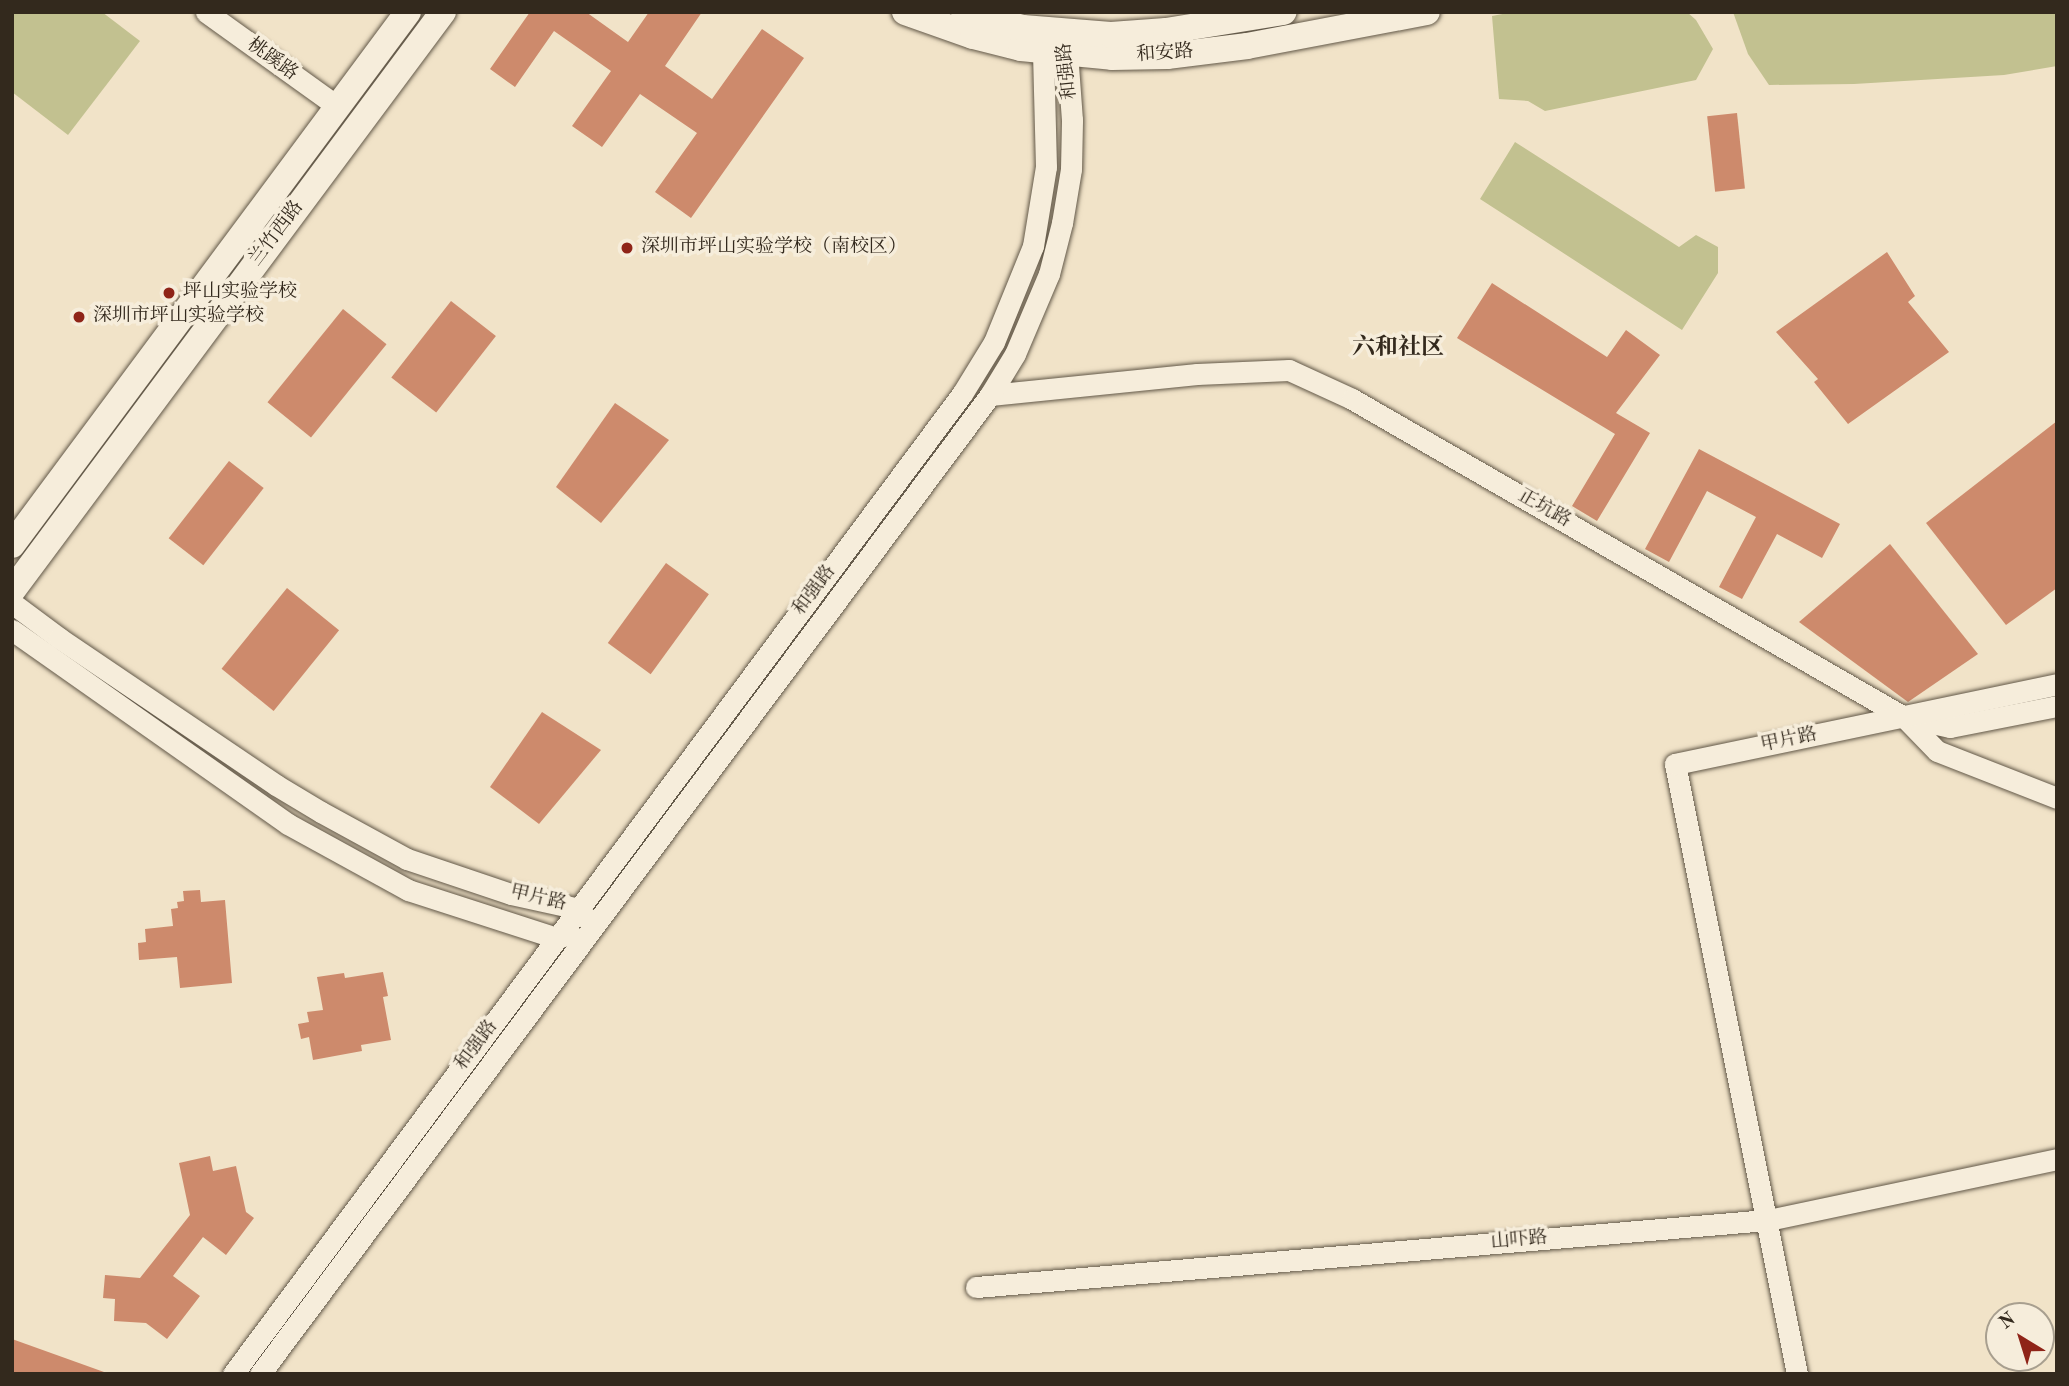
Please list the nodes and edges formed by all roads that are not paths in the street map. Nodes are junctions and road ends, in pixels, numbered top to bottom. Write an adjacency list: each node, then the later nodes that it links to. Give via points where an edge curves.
1 (206, 12): 10 (street, 桃蹊路)
2 (408, 12): 10 (street, 兰竹西路)
3 (443, 12): 13 (street, 兰竹西路)
4 (905, 12): 9 (street, 和安路, via 973,36)
5 (964, 12): 9 (street, 和安路, via 1023,28)
6 (1283, 12): 8 (street, 和安路)
7 (1427, 12): 8 (street, 和安路, via 1247,46)
8 (1134, 45): 9 (street, 和安路)
9 (1058, 46): 11 (street, 和强路, via 1072,120 1071,169 1062,223 1033,317); 20 (street, 和强路, via 1042,205 1033,246 994,342 962,394)
10 (338, 107): 12 (street, 兰竹西路)
11 (990, 395): 18 (street, 正坑路, via 1198,374 1289,370 1352,398); 21 (street, 和强路)
12 (12, 545)
13 (12, 591)
14 (12, 603): 20 (street, 甲片路, via 276,785 396,853 511,894)
15 (12, 630): 22 (street, 甲片路, via 288,824 408,890)
16 (2057, 684): 18 (street, 甲片路)
17 (2057, 706): 18 (street, 甲片路, via 1950,727)
18 (1904, 717): 19 (street, 正坑路, via 1937,751); 24 (street, 甲片路, via 1675,764)
19 (2057, 798)
20 (579, 909): 21 (street, 甲片路); 22 (street, 和强路)
21 (594, 927): 22 (street, 甲片路); 27 (street, 和强路)
22 (557, 938): 26 (street, 和强路)
23 (2057, 1159): 24 (street, 山吓路)
24 (1768, 1220): 25 (street, 山吓路); 28 (street)
25 (976, 1287)
26 (233, 1374)
27 (260, 1374)
28 (1797, 1374)

